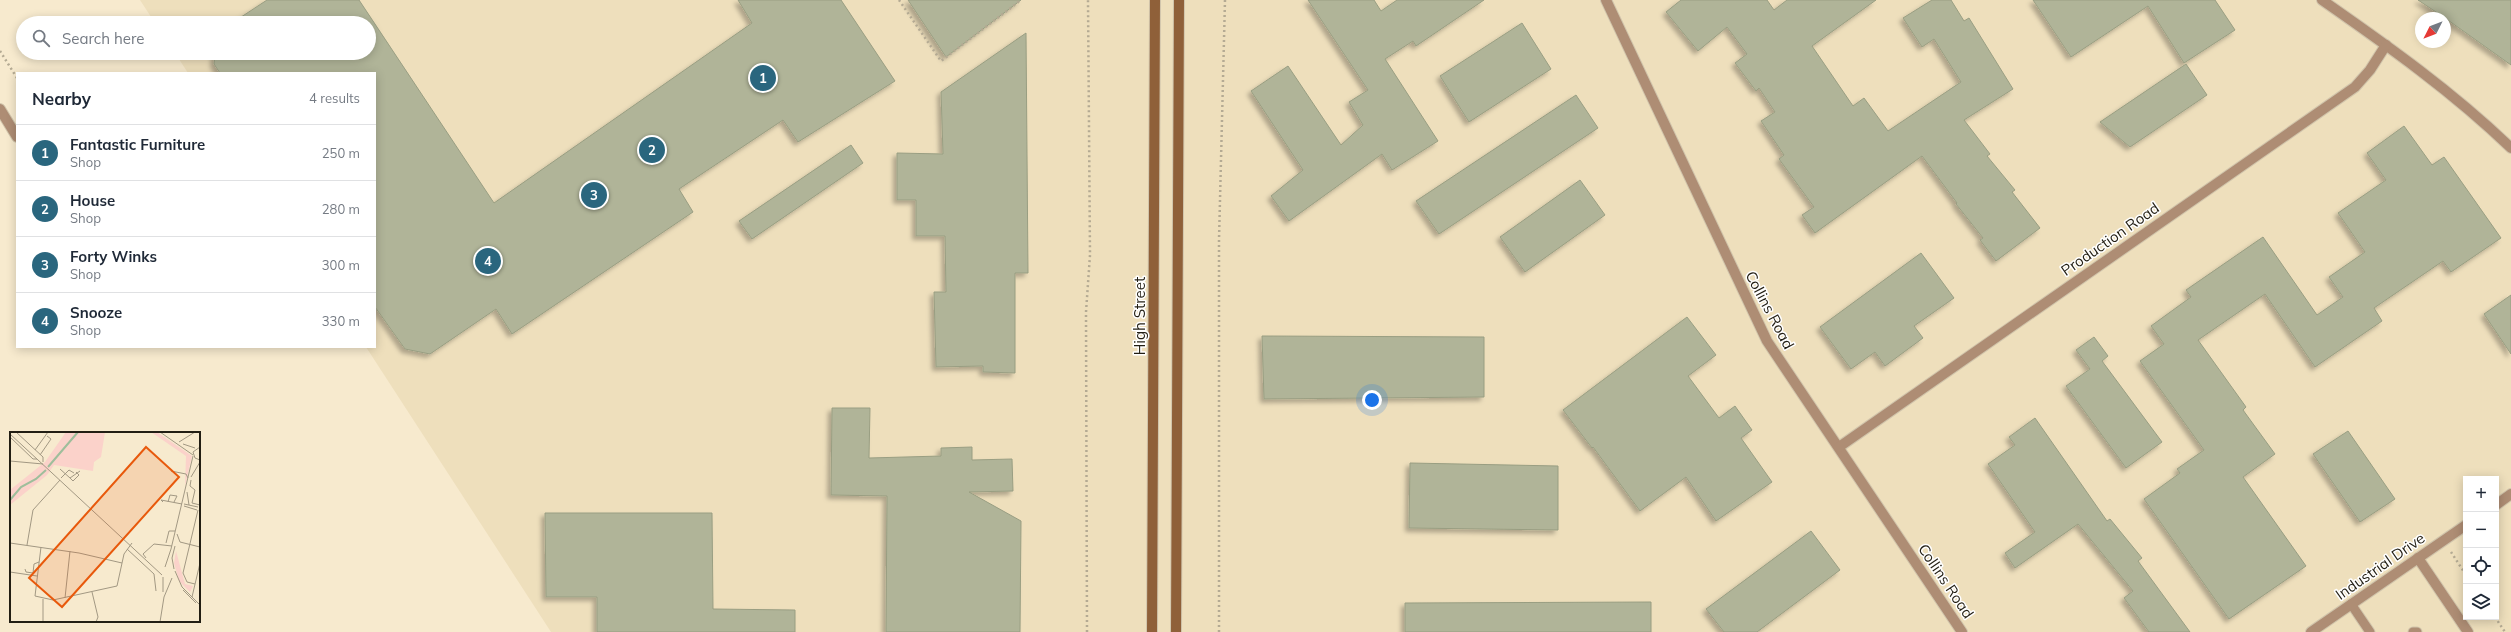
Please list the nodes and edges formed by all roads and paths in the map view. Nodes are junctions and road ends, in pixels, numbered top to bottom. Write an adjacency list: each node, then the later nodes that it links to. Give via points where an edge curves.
1 (899, 0): 2 (path, via 941,61)
2 (1021, 0)
3 (1088, 0): 24 (path, via 1090,255 1086,312)
4 (1155, 0): 25 (main road, High Street)
5 (1178, 0): 26 (main road)
6 (1225, 0): 27 (path, via 1219,240)
7 (1606, 0): 15 (street, Collins Road, via 1767,341)
8 (2322, 0): 9 (street)
9 (2386, 45): 14 (street, via 2474,114); 15 (street, Production Road, via 2355,87)
10 (0, 51): 11 (path)
11 (16, 76)
12 (0, 109): 13 (street)
13 (16, 135)
14 (2511, 148)
15 (1839, 447): 28 (street, Collins Road)
16 (2511, 494): 17 (street)
17 (2499, 503)
18 (2463, 527): 19 (street, Industrial Drive)
19 (2443, 541): 20 (street, Industrial Drive); 21 (path)
20 (2418, 558): 22 (street, Industrial Drive); 33 (street)
21 (2463, 571)
22 (2351, 604): 29 (street, Industrial Drive); 30 (lane)
23 (2497, 620): 34 (path)
24 (1087, 632)
25 (1152, 632)
26 (1176, 632)
27 (1218, 632)
28 (1962, 632)
29 (2311, 632)
30 (2370, 632)
31 (2413, 632): 32 (lane)
32 (2417, 632)
33 (2468, 632)
34 (2505, 632)

